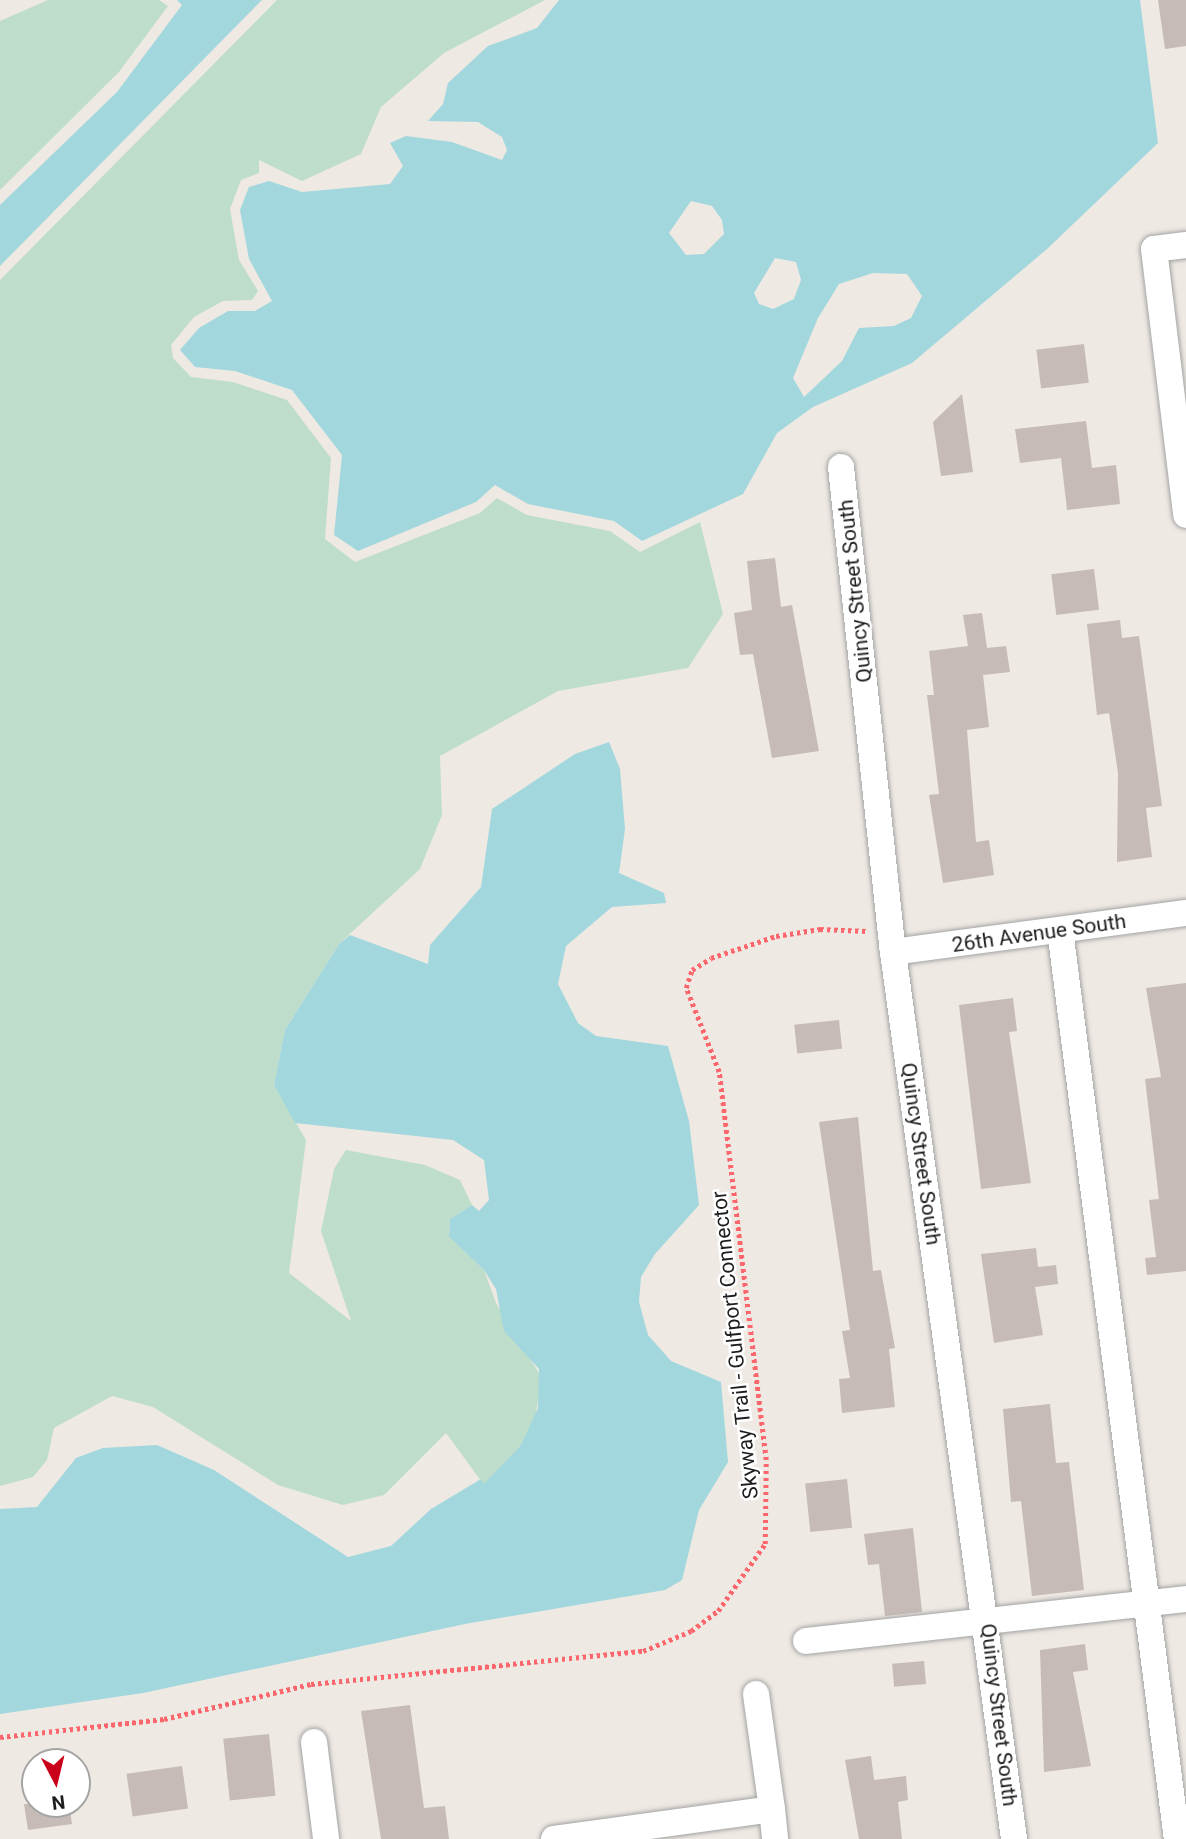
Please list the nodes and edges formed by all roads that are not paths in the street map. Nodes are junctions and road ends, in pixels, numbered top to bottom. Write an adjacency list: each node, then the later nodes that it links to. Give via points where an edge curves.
1 (1186, 245): 3 (street, via 1154,249)
2 (841, 467): 6 (street, Quincy Street South)
3 (1186, 515)
4 (1186, 913): 5 (street, 26th Avenue South)
5 (1060, 930): 6 (street, 26th Avenue South); 8 (street)
6 (893, 952): 9 (street, Quincy Street South)
7 (1186, 1598): 8 (street)
8 (1147, 1603): 9 (street); 18 (street)
9 (988, 1621): 10 (street); 17 (street, Quincy Street South)
10 (806, 1641)
11 (756, 1693): 13 (street)
12 (314, 1742): 14 (street)
13 (772, 1809): 15 (street); 16 (street)
14 (326, 1839)
15 (554, 1839)
16 (775, 1839)
17 (1014, 1839)
18 (1177, 1839)

